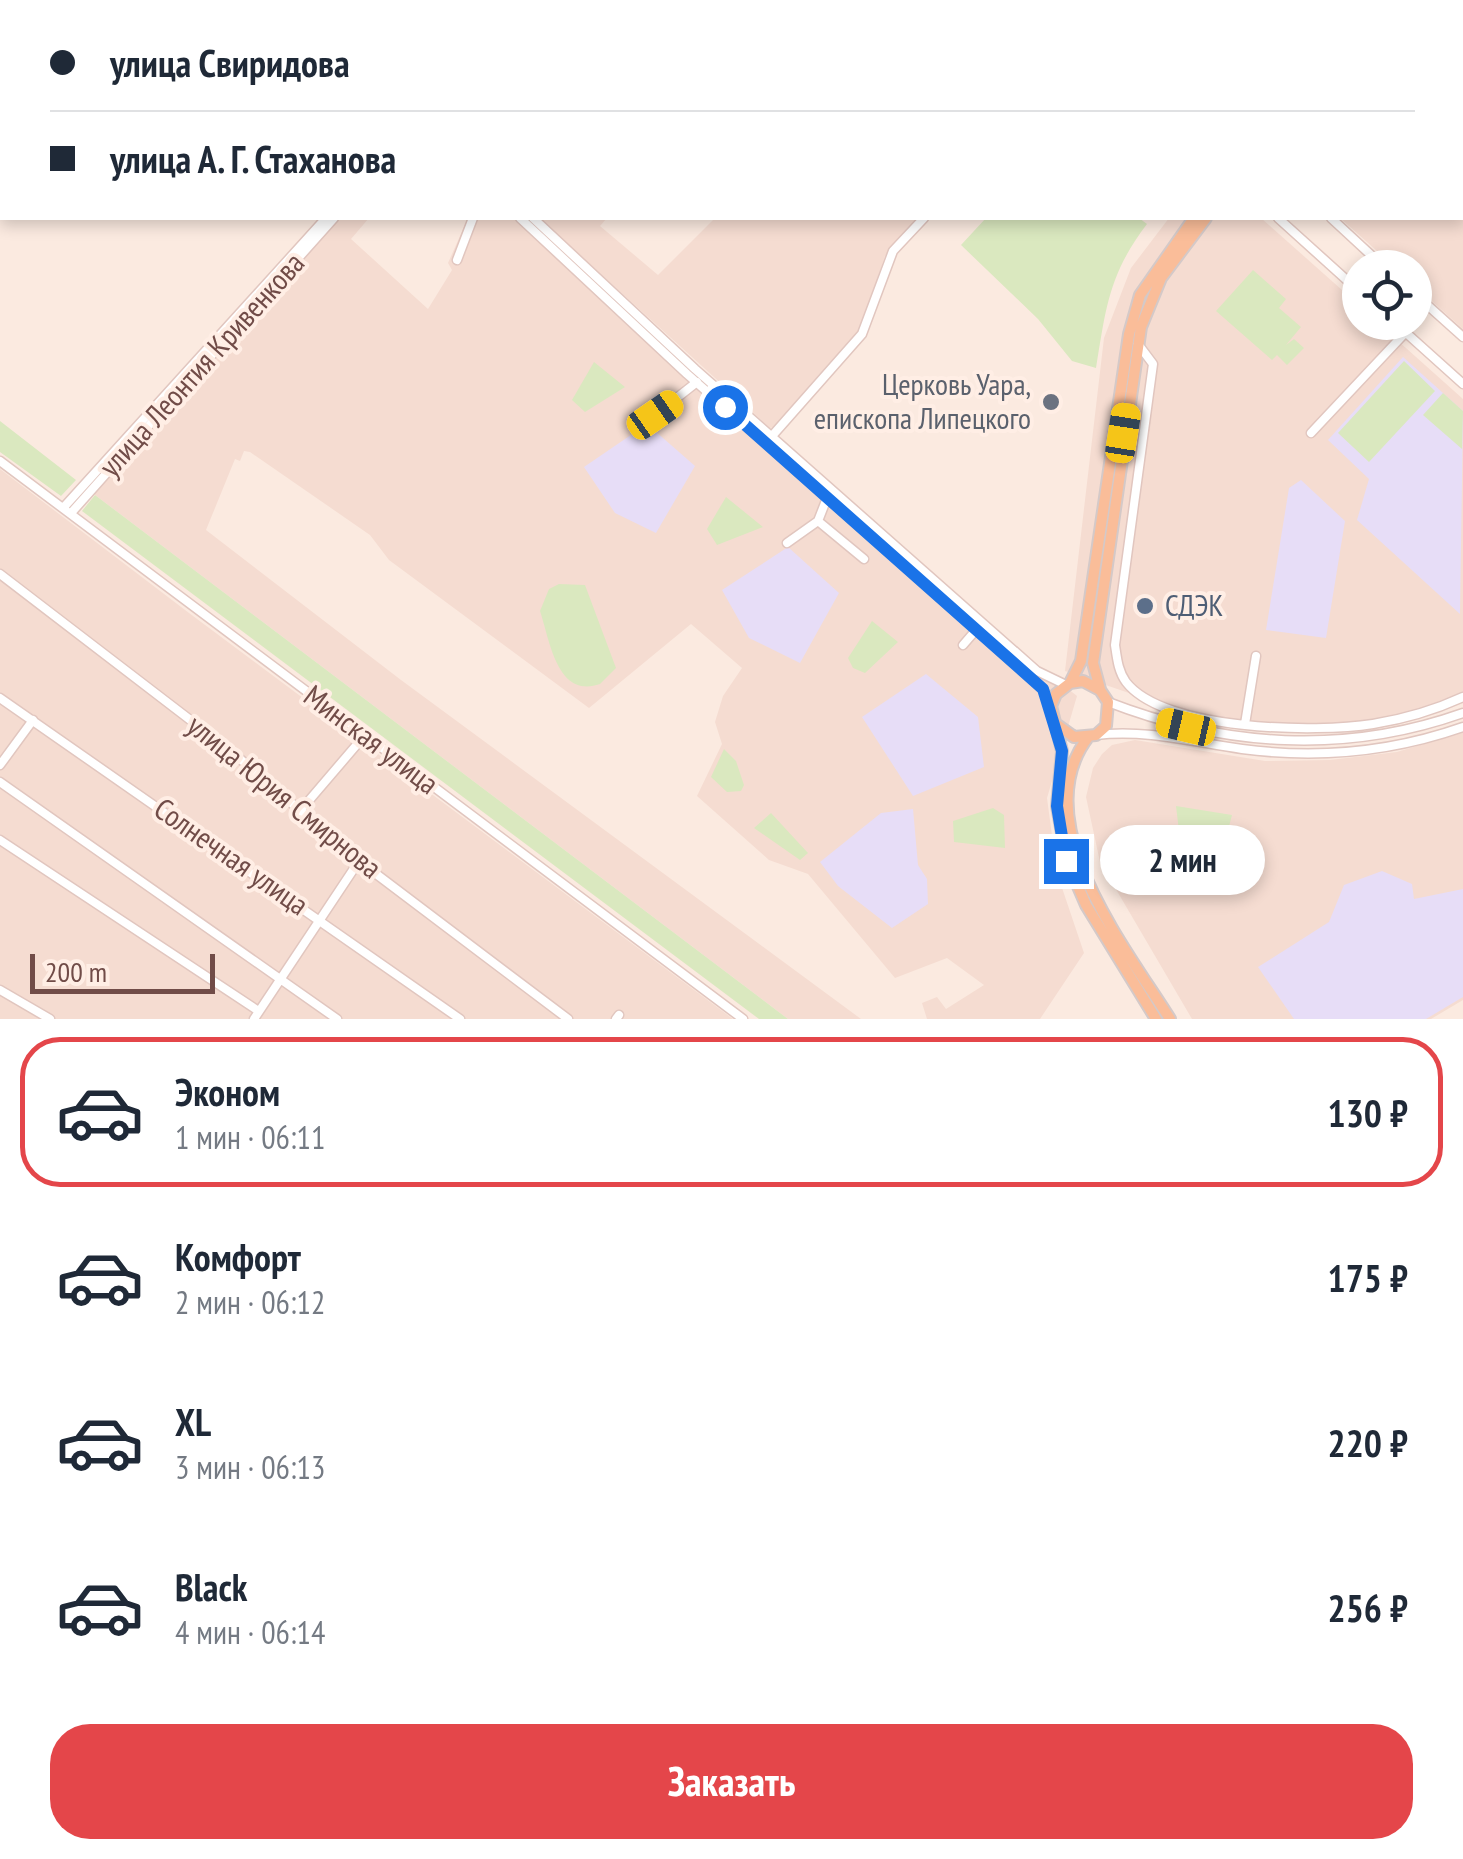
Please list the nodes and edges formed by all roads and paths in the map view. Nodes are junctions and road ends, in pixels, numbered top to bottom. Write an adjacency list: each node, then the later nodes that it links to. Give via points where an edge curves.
1 (324, 220): 28 (street, улица Леонтия Кривенкова)
2 (332, 220): 28 (street, улица Леонтия Кривенкова)
3 (472, 220): 12 (street)
4 (522, 220): 21 (street)
5 (535, 220): 25 (street)
6 (922, 220): 25 (street, via 893,251 862,334)
7 (1193, 220): 36 (main road, via 1140,295 1129,334 1081,661)
8 (1204, 220): 18 (main road, via 1161,278)
9 (1280, 220): 13 (street)
10 (1333, 220): 11 (street)
11 (1366, 250)
12 (457, 260)
13 (1342, 276)
14 (1432, 309): 15 (street)
15 (1463, 337)
16 (1398, 340): 24 (street)
17 (1414, 340): 22 (street)
18 (1138, 344): 19 (main road); 20 (street)
19 (1135, 360): 20 (street); 37 (main road, via 1093,663)
20 (1152, 364): 45 (street, via 1115,645 1127,683 1150,702)
21 (697, 382): 23 (street); 27 (street)
22 (1463, 384)
23 (655, 415)
24 (1311, 433)
25 (772, 436): 36 (street, via 1037,671)
26 (0, 461): 28 (street, Минская улица)
27 (827, 498): 29 (street); 33 (street)
28 (67, 510): 47 (street, Минская улица)
29 (818, 521): 30 (street); 31 (street)
30 (788, 544)
31 (864, 559)
32 (0, 574): 51 (street, улица Юрия Смирнова)
33 (976, 630): 34 (street); 41 (street, via 1043,689)
34 (963, 645)
35 (1256, 656): 45 (street)
36 (1068, 684): 37 (main road, via 1083,681); 41 (main road)
37 (1100, 690): 40 (main road)
38 (0, 698): 43 (street, Солнечная улица)
39 (1463, 698): 45 (street, via 1372,724)
40 (1108, 702): 42 (street, via 1186,727 1287,741 1380,738); 48 (main road, via 1106,726)
41 (1051, 706): 44 (main road)
42 (1463, 714)
43 (33, 720): 49 (street); 54 (street, Солнечная улица)
44 (1056, 724): 48 (main road, via 1074,737); 63 (main road, via 1066,861)
45 (1245, 724)
46 (1463, 727): 48 (street, via 1399,746 1329,753 1258,751 1144,733)
47 (365, 735): 51 (street); 62 (street, Минская улица)
48 (1092, 736): 64 (main road, via 1074,756 1068,807 1077,860 1098,906)
49 (0, 765)
50 (0, 782): 55 (street)
51 (300, 811): 53 (street, улица Юрия Смирнова)
52 (0, 840): 57 (street)
53 (360, 861): 54 (street); 61 (street, улица Юрия Смирнова)
54 (320, 920): 55 (street); 60 (street, Солнечная улица)
55 (279, 977): 57 (street); 59 (street)
56 (0, 990): 58 (street)
57 (256, 1014)
58 (50, 1019)
59 (336, 1019)
60 (460, 1019)
61 (568, 1019)
62 (743, 1019)
63 (1156, 1019)
64 (1170, 1019)

